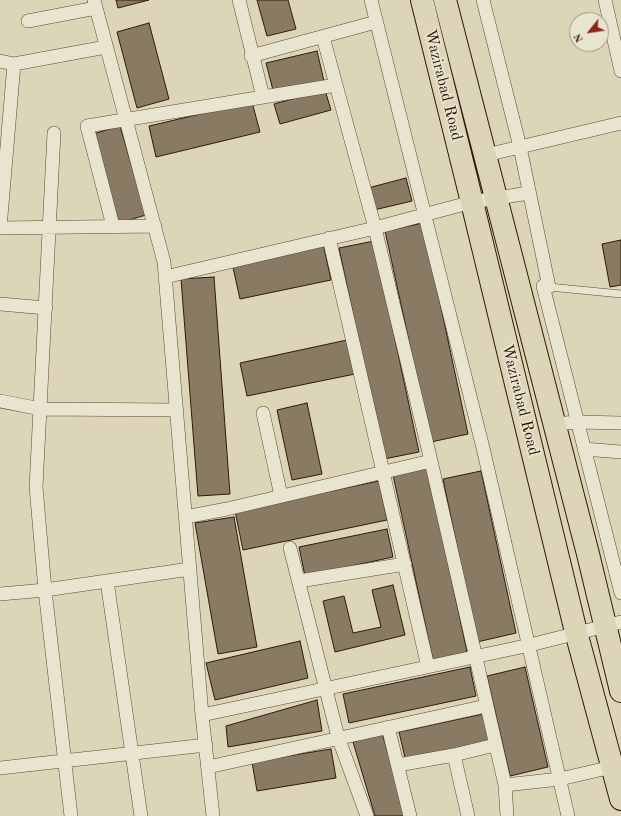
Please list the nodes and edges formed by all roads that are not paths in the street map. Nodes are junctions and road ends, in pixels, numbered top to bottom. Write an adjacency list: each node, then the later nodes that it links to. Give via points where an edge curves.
1 (239, 0): 12 (street)
2 (370, 0): 9 (street)
3 (422, 0): 25 (highway, Wazirabad Road)
4 (445, 0): 22 (highway, Wazirabad Road)
5 (483, 0): 21 (street)
6 (605, 0): 15 (street)
7 (95, 4): 8 (street); 11 (street)
8 (28, 21)
9 (376, 22): 10 (street); 26 (street)
10 (323, 37): 12 (street); 16 (street)
11 (106, 47): 14 (street); 18 (street)
12 (251, 56): 17 (street)
13 (0, 61): 14 (street)
14 (14, 64): 29 (street, via 0,228)
15 (621, 71)
16 (336, 85): 17 (street); 30 (street)
17 (263, 97): 18 (street)
18 (127, 120): 27 (street, via 87,126); 28 (street)
19 (621, 123): 21 (street)
20 (54, 133): 29 (street)
21 (520, 147): 22 (street); 23 (street)
22 (486, 155): 24 (highway, Wazirabad Road)
23 (529, 193): 24 (street); 33 (street)
24 (497, 198): 25 (street); 43 (highway, Wazirabad Road)
25 (472, 202): 26 (street); 59 (highway, Wazirabad Road)
26 (424, 214): 30 (street); 60 (street)
27 (113, 226): 28 (street); 29 (street)
28 (155, 226): 32 (street)
29 (50, 227): 36 (street)
30 (375, 228): 31 (street); 46 (street)
31 (329, 238): 32 (street); 47 (street)
32 (165, 277): 39 (street)
33 (549, 287): 34 (lane); 41 (street, via 543,286)
34 (621, 294)
35 (0, 304): 36 (street)
36 (46, 308): 38 (street)
37 (0, 401): 38 (street)
38 (41, 409): 39 (street); 55 (street, via 36,487)
39 (177, 410): 49 (street)
40 (263, 413): 48 (street)
41 (577, 422): 42 (street); 43 (street); 44 (street)
42 (621, 423)
43 (555, 424): 58 (highway, Wazirabad Road)
44 (584, 449): 45 (street); 56 (street)
45 (621, 452)
46 (431, 461): 47 (street); 61 (street)
47 (384, 473): 48 (street); 51 (street)
48 (281, 496): 49 (street)
49 (185, 516): 52 (street)
50 (290, 548): 54 (street)
51 (405, 564): 54 (street); 62 (street)
52 (190, 569): 53 (street); 66 (street)
53 (107, 581): 55 (street); 71 (street)
54 (299, 581): 63 (street)
55 (45, 590): 57 (street); 73 (street)
56 (621, 592)
57 (0, 594)
58 (613, 624): 59 (street); 64 (highway, Wazirabad Road)
59 (576, 632): 60 (street); 77 (highway, Wazirabad Road)
60 (530, 645): 61 (street); 78 (street)
61 (475, 657): 62 (street); 65 (street)
62 (428, 667): 63 (street)
63 (327, 688): 66 (street); 68 (street)
64 (621, 691)
65 (486, 706): 67 (street); 70 (street)
66 (202, 715): 69 (street)
67 (388, 726): 68 (street); 74 (street)
68 (338, 737): 75 (street); 84 (street)
69 (206, 745): 71 (street); 75 (street)
70 (495, 745): 72 (street); 79 (street)
71 (131, 753): 73 (street); 82 (street)
72 (454, 755): 74 (street); 86 (street)
73 (65, 760): 76 (street); 81 (street)
74 (398, 765): 85 (street)
75 (208, 767): 83 (street)
76 (0, 768)
77 (612, 768): 78 (street); 80 (highway, Wazirabad Road)
78 (560, 779): 79 (street); 88 (street)
79 (505, 785): 87 (street)
80 (621, 799)
81 (70, 816)
82 (141, 816)
83 (213, 816)
84 (367, 816)
85 (410, 816)
86 (468, 816)
87 (507, 816)
88 (568, 816)

